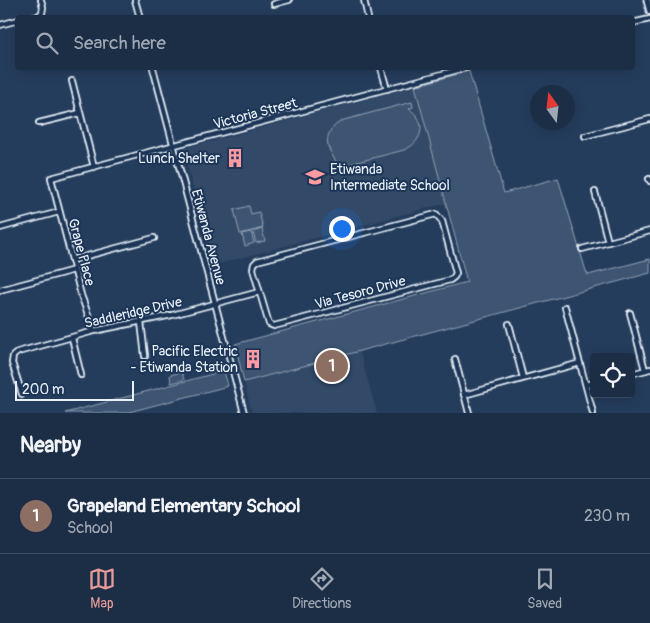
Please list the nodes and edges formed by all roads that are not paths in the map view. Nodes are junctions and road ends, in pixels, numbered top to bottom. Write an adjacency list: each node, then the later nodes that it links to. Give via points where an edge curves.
1 (40, 0): 8 (street, via 43,7)
2 (135, 0): 9 (street)
3 (288, 0): 6 (street)
4 (364, 0): 10 (street)
5 (647, 0): 7 (main road)
6 (274, 4)
7 (650, 11)
8 (39, 15)
9 (139, 15)
10 (367, 15)
11 (650, 19): 13 (street)
12 (15, 21): 14 (street)
13 (635, 22)
14 (0, 25)
15 (154, 70): 24 (street, Etiwanda Avenue)
16 (381, 70): 19 (street)
17 (457, 70): 19 (street, Victoria Street)
18 (72, 81): 20 (street)
19 (386, 89): 24 (street, Victoria Street)
20 (80, 112): 22 (street); 25 (street)
21 (650, 119): 23 (street)
22 (39, 123)
23 (585, 136)
24 (174, 146): 25 (street, Victoria Street); 38 (street, Etiwanda Avenue)
25 (94, 167): 26 (street, Victoria Street)
26 (51, 178): 28 (street, Grape Place)
27 (594, 192): 32 (street)
28 (59, 212): 29 (street); 34 (street, Grape Place)
29 (0, 228)
30 (650, 231): 32 (street)
31 (154, 238): 34 (street)
32 (608, 242): 33 (street)
33 (582, 249)
34 (72, 260): 35 (street, Grape Place)
35 (74, 270): 36 (street); 43 (street, Grape Place)
36 (0, 290)
37 (259, 292): 37 (street, Via Tesoro Drive, via 253,269 257,261 436,214 442,221 456,273 441,282 271,326); 38 (street, Saddleridge Drive)
38 (215, 303): 41 (street, Saddleridge Drive); 56 (street, Etiwanda Avenue)
39 (565, 307): 47 (street)
40 (630, 313): 48 (street)
41 (141, 322): 43 (street, Saddleridge Drive); 45 (street)
42 (509, 324): 51 (street)
43 (94, 331): 44 (street, Saddleridge Drive)
44 (72, 338): 50 (street); 54 (street, Saddleridge Drive, via 13,356)
45 (145, 356)
46 (455, 359): 55 (street)
47 (580, 363): 51 (street); 53 (street)
48 (648, 369): 49 (street)
49 (635, 373)
50 (81, 375)
51 (523, 378): 55 (street)
52 (590, 384): 53 (street)
53 (586, 385): 58 (street)
54 (22, 394)
55 (464, 395): 57 (street)
56 (244, 413)
57 (469, 413)
58 (593, 413)

